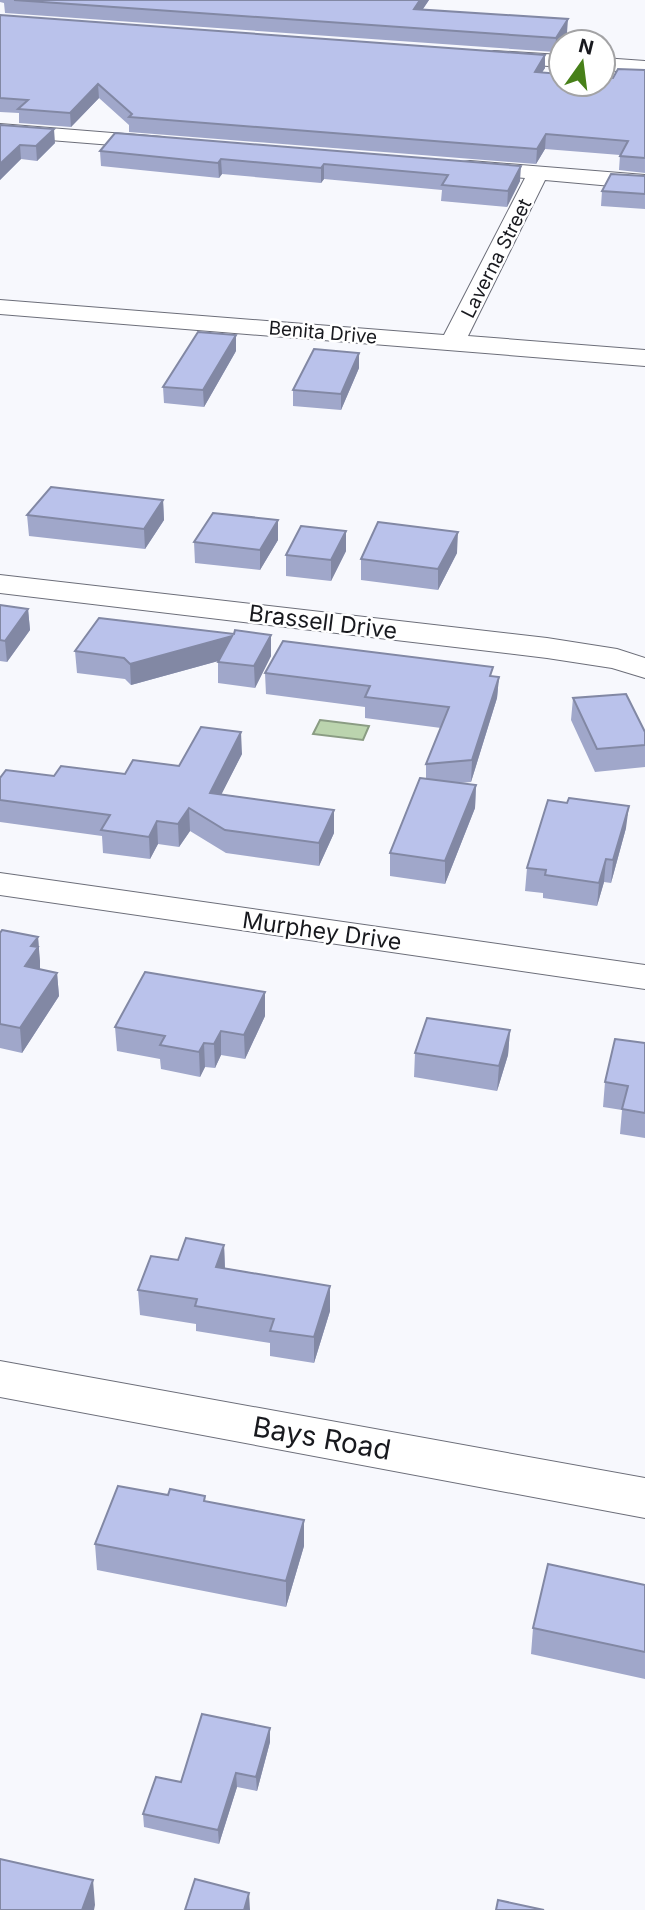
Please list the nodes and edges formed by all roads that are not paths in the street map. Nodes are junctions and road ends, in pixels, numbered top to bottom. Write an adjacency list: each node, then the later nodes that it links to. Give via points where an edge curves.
1 (478, 55): 2 (street)
2 (547, 60)
3 (617, 65): 4 (street)
4 (645, 67)
5 (0, 131): 6 (street)
6 (189, 145)
7 (444, 165): 8 (street)
8 (538, 173): 9 (street); 11 (street, Laverna Street)
9 (645, 182)
10 (0, 307): 11 (street, Benita Drive)
11 (453, 342): 12 (street, Benita Drive)
12 (645, 358)
13 (0, 584): 14 (street, Brassell Drive, via 547,649 617,659)
14 (645, 668)
15 (0, 884): 16 (street, Murphey Drive)
16 (645, 977)
17 (0, 1379): 18 (street, Bays Road)
18 (645, 1498)

